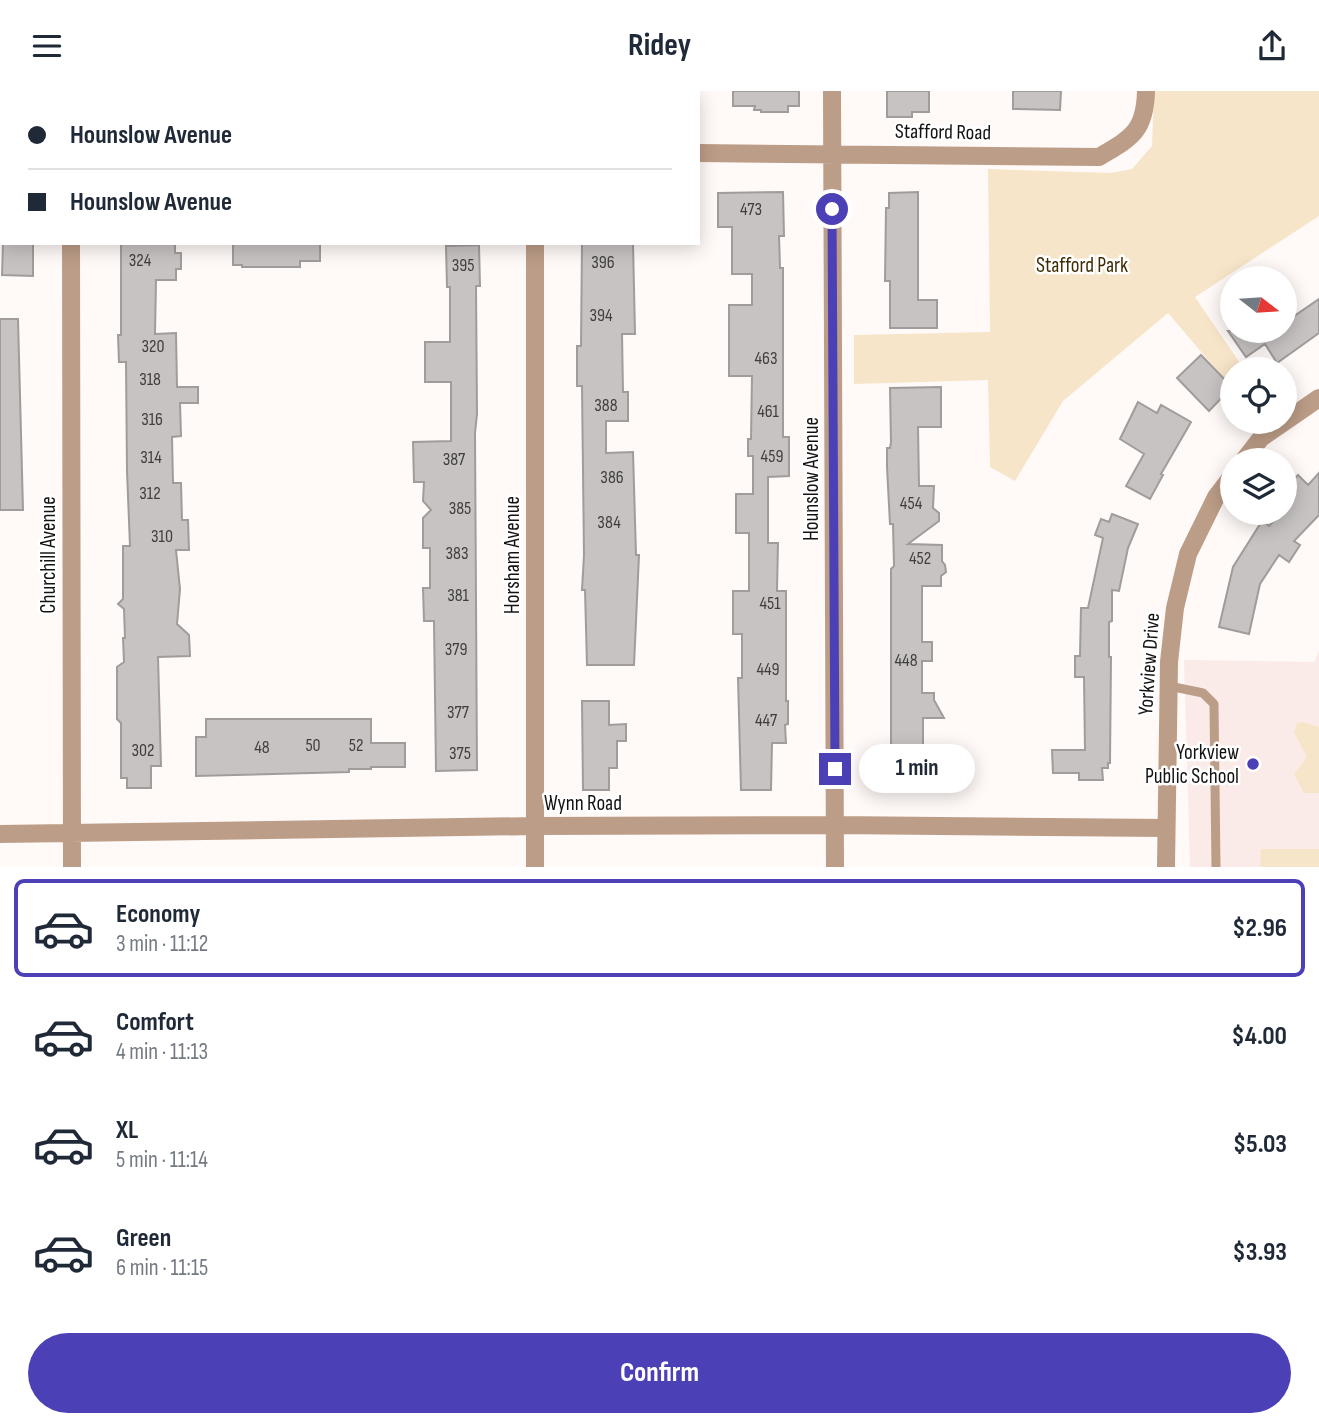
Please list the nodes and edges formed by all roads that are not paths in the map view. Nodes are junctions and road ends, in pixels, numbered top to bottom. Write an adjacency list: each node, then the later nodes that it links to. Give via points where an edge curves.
1 (832, 91): 4 (street, Hounslow Avenue)
2 (1146, 91): 4 (street, Stafford Road, via 1146,113 1131,139 1099,157)
3 (700, 153): 4 (street, Stafford Road)
4 (832, 153): 11 (street, Hounslow Avenue)
5 (71, 245): 14 (street, Churchill Avenue)
6 (535, 245): 12 (street, Horsham Avenue)
7 (1319, 398): 8 (street)
8 (1253, 448)
9 (1220, 492): 10 (street, Yorkview Drive, via 1188,554 1175,608)
10 (1169, 686): 13 (street, Yorkview Drive); 20 (lane, via 1203,693 1214,704)
11 (835, 825): 12 (street, Wynn Road); 13 (street, Wynn Road); 18 (street, Hounslow Avenue)
12 (535, 826): 14 (street, Wynn Road); 17 (street, Horsham Avenue)
13 (1166, 828): 19 (street, Yorkview Drive)
14 (72, 833): 15 (street, Wynn Road); 16 (street, Churchill Avenue)
15 (0, 834)
16 (72, 867)
17 (535, 867)
18 (835, 867)
19 (1166, 867)
20 (1216, 867)

